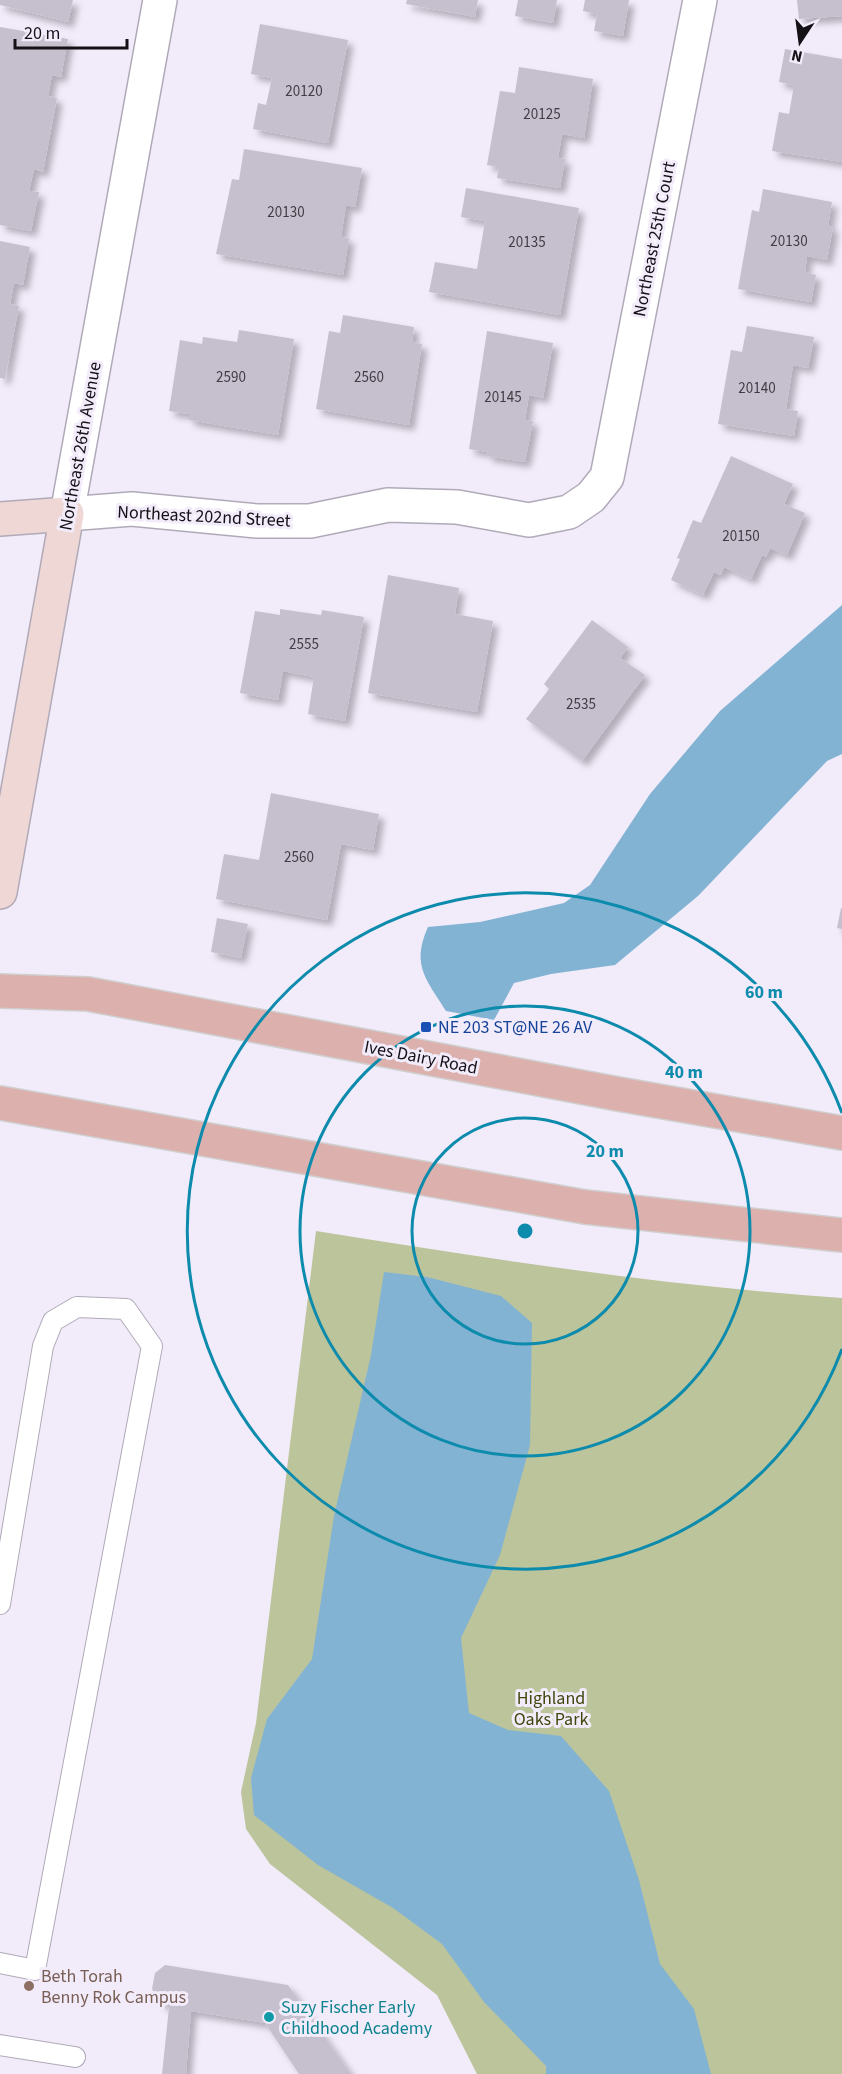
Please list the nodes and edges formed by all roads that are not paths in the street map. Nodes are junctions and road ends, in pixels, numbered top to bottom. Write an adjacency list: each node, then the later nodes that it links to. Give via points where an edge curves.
1 (160, 0): 4 (street, Northeast 26th Avenue)
2 (700, 0): 3 (street, Northeast 25th Court)
3 (607, 477): 4 (street, Northeast 202nd Street, via 591,497 569,512 530,520 457,507 388,505 309,521 257,521 132,509)
4 (67, 514): 5 (main road, Northeast 202nd Street); 6 (main road, Northeast 26th Avenue)
5 (0, 519)
6 (0, 892)
7 (0, 991): 9 (main road, Ives Dairy Road, via 88,994)
8 (0, 1103): 10 (main road, via 585,1207)
9 (842, 1133)
10 (842, 1235)
11 (0, 1604): 12 (lane, via 43,1346 53,1321 77,1307 126,1309 152,1346 35,1970)
12 (0, 1963)
13 (0, 2045): 14 (lane)
14 (75, 2057)

